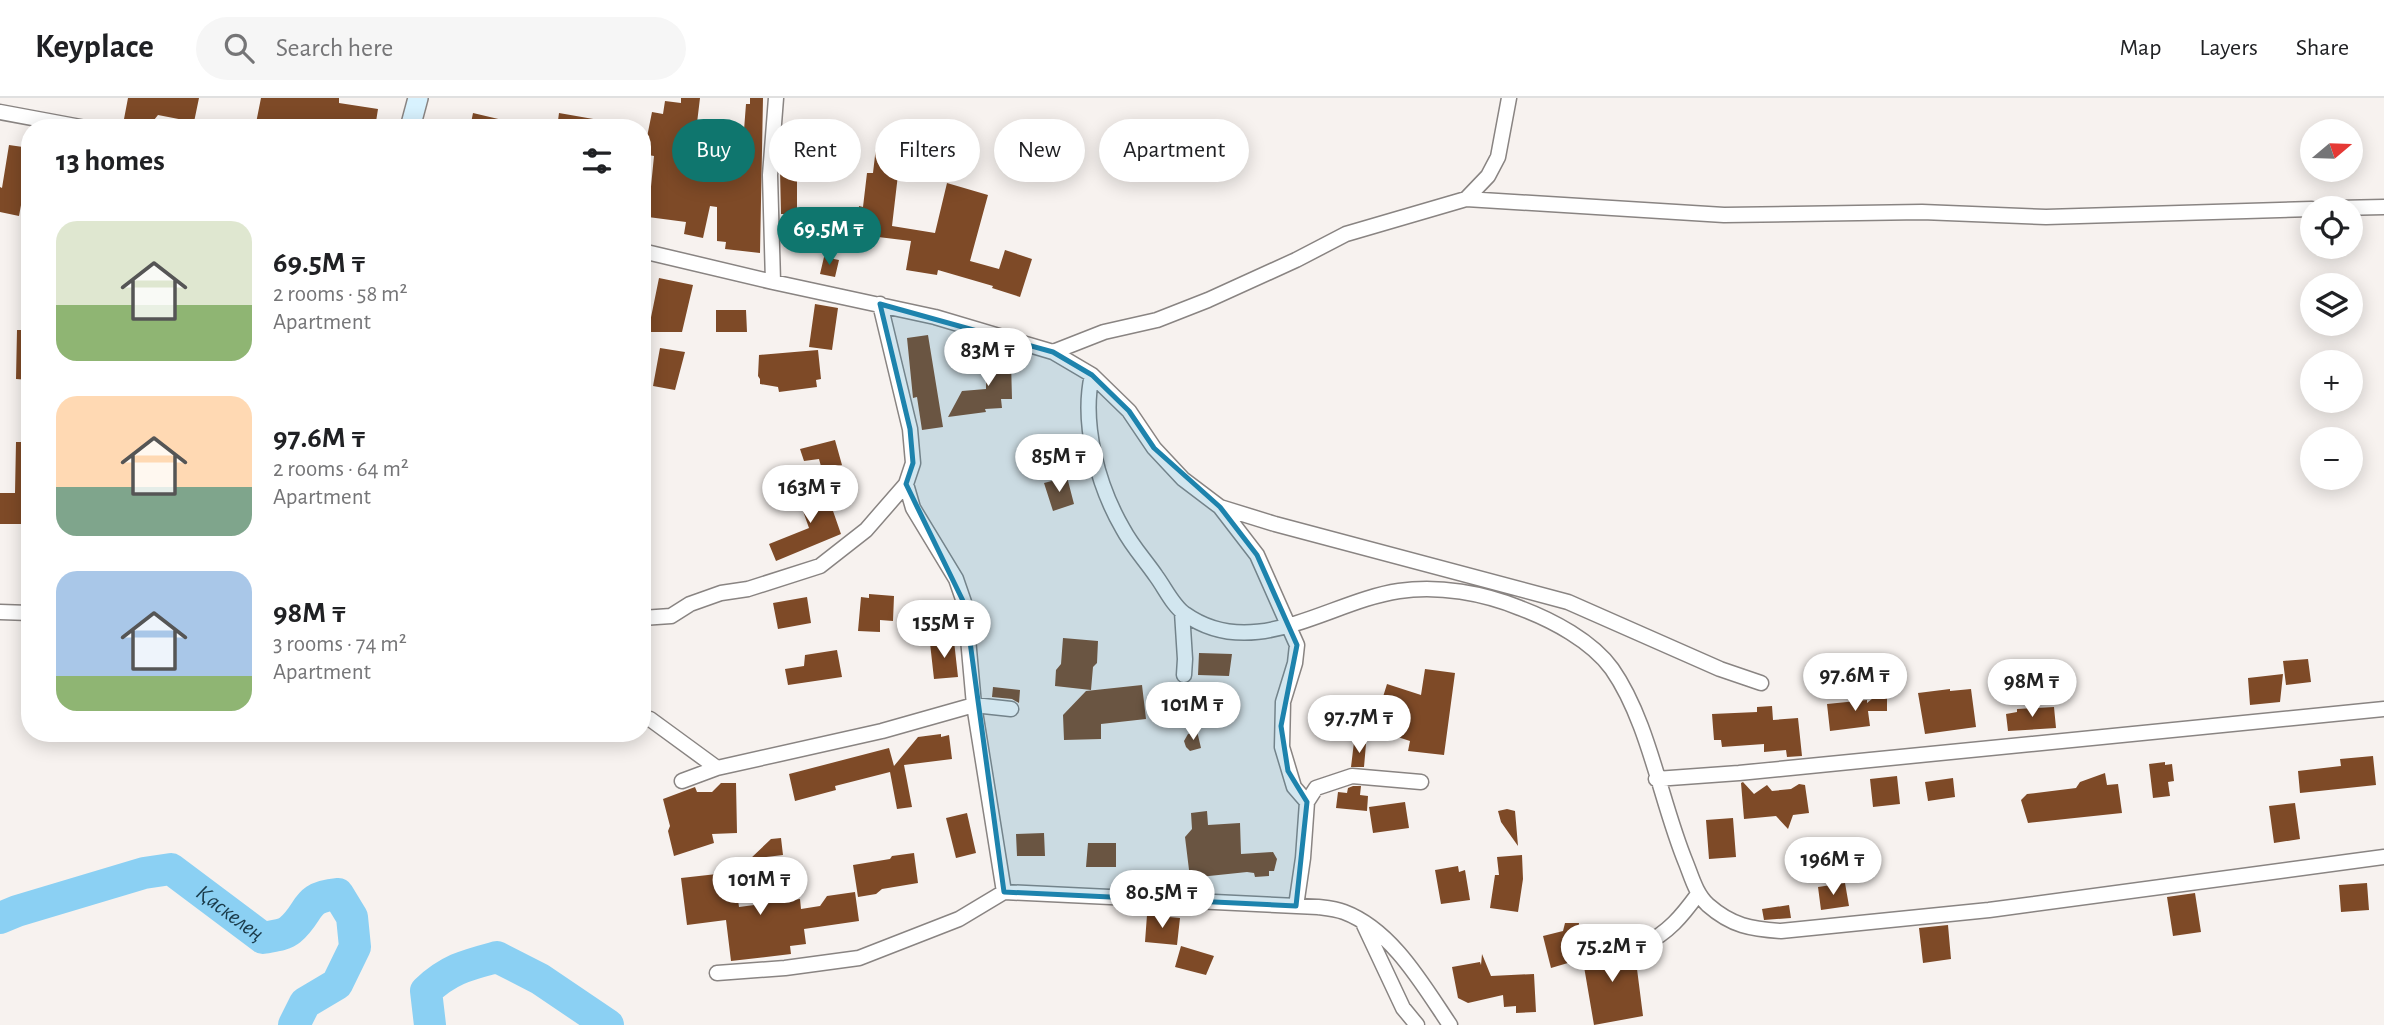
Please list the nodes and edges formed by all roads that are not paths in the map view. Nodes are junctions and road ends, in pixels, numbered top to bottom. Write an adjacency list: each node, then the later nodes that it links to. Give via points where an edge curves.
1 (418, 98): 6 (street)
2 (776, 98): 12 (street, via 770,175)
3 (1510, 98): 7 (street, via 1498,156 1488,176)
4 (0, 112): 5 (street)
5 (38, 119)
6 (412, 119)
7 (1466, 199): 10 (street, via 1724,215 1922,212 2046,217); 14 (street, via 1346,234 1209,300)
8 (2384, 206): 9 (street)
9 (2363, 207)
10 (2300, 209)
11 (651, 253): 12 (street)
12 (773, 282): 13 (street)
13 (880, 304): 14 (street); 16 (street, via 910,429 913,463)
14 (1054, 352): 15 (street)
15 (1092, 375): 17 (street, via 1129,411 1183,479); 19 (street, via 1088,417 1111,509)
16 (906, 484): 21 (street, via 866,530 820,566 721,593 671,615); 25 (street, via 913,508 956,579 965,604)
17 (1220, 507): 22 (street, via 1257,555); 24 (street, via 1568,602 1720,670)
18 (0, 612): 20 (street)
19 (1182, 612): 22 (street, via 1232,633); 23 (street)
20 (21, 613)
21 (651, 617)
22 (1290, 625): 30 (street, via 1398,591 1445,589 1521,608 1584,642 1611,668 1632,707); 33 (street, via 1297,645 1283,702 1282,747 1294,787)
23 (1184, 675)
24 (1761, 683)
25 (974, 705): 26 (street); 29 (street); 35 (street)
26 (1011, 709)
27 (2384, 709): 30 (street)
28 (651, 720): 29 (street)
29 (717, 768): 31 (street)
30 (1657, 779): 36 (street)
31 (682, 781)
32 (1421, 782): 33 (street, via 1352,776 1316,788)
33 (1307, 802): 37 (street)
34 (2384, 857): 36 (street, via 1989,910 1781,931 1749,929 1726,918)
35 (1004, 892): 37 (street); 40 (street, via 959,919 859,958)
36 (1698, 894): 39 (street, via 1662,936)
37 (1296, 906): 38 (street, via 1343,911)
38 (1362, 921): 41 (street, via 1403,1008); 42 (street, via 1391,945)
39 (1643, 945)
40 (717, 973)
41 (1417, 1025)
42 (1450, 1025)

